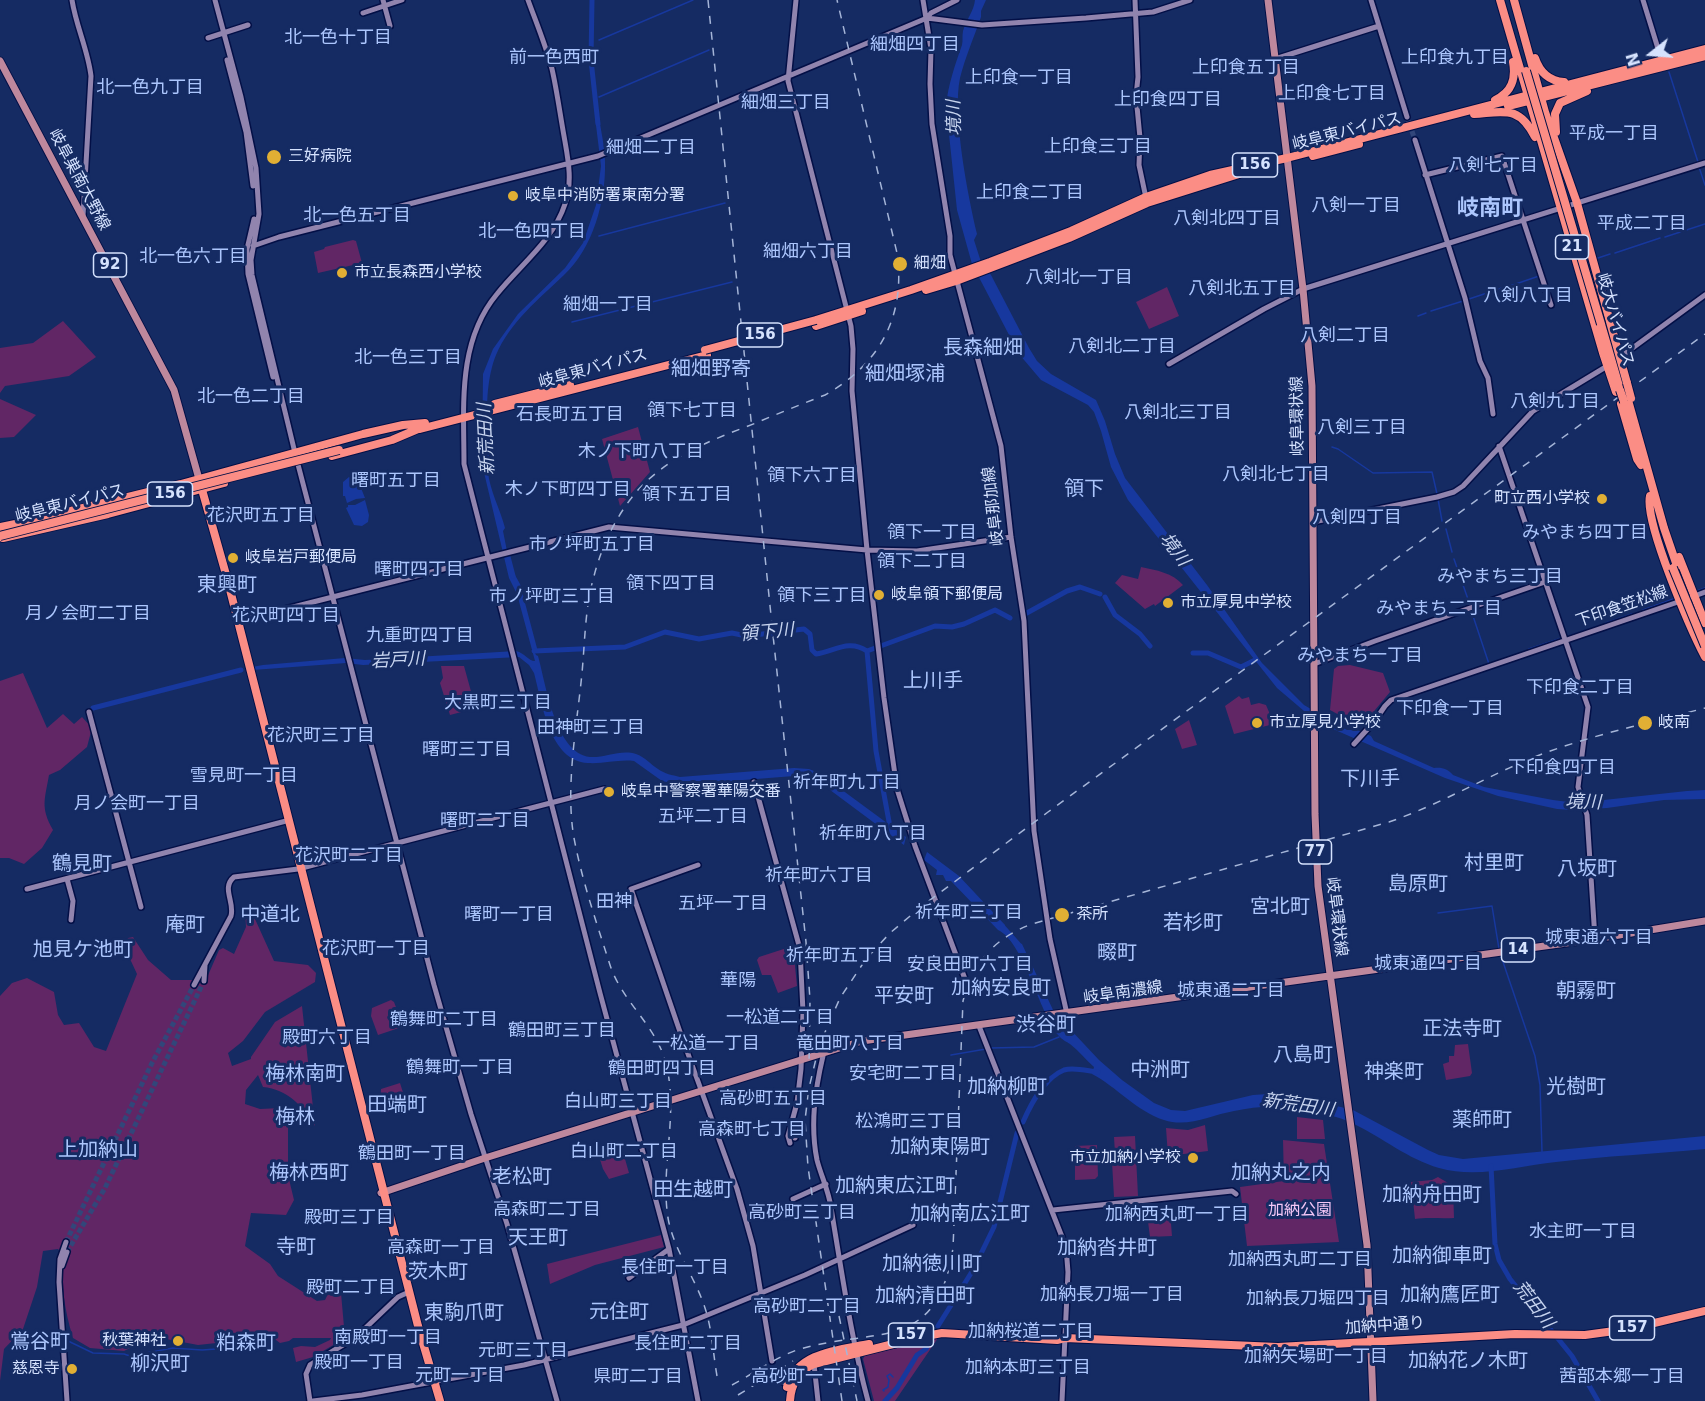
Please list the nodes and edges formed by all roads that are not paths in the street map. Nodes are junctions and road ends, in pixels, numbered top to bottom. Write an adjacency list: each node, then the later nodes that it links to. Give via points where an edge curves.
1 (72, 0): 48 (street, via 91,76)
2 (213, 0): 24 (street)
3 (382, 0): 16 (street)
4 (402, 0): 16 (street)
5 (528, 0): 42 (street, via 552,69)
6 (796, 0): 32 (street)
7 (923, 0): 20 (street, 岐阜那加線)
8 (957, 0): 20 (street)
9 (1135, 0): 19 (street)
10 (1190, 0): 19 (street, via 1153,12)
11 (1268, 0): 30 (main road, 岐阜環状線 / 77)
12 (1371, 0): 23 (street)
13 (1500, 0): 25 (highway, 21)
14 (1510, 0): 17 (highway, 21); 60 (highway, 岐大バイパス / 21, bridge)
15 (1643, 0): 28 (street)
16 (385, 7): 18 (street); 22 (street)
17 (1517, 12): 34 (highway, via 1545,76 1560,82); 35 (highway, 21)
18 (363, 13)
19 (1136, 13): 20 (street, via 980,25); 45 (street, via 1139,165)
20 (927, 18): 32 (street); 52 (street, 岐阜那加線, via 932,124)
21 (248, 25): 24 (street)
22 (390, 26)
23 (1379, 26): 30 (street); 37 (street)
24 (222, 34): 26 (street); 51 (street, via 255,161 259,214); 66 (street, via 250,155 255,213 247,249 248,274)
25 (1509, 37): 35 (highway, 21); 36 (highway, via 1515,69 1512,86 1502,97)
26 (208, 39)
27 (1705, 49): 34 (highway)
28 (1660, 55)
29 (1705, 56): 33 (highway)
30 (1275, 59): 41 (main road, 岐阜環状線 / 77)
31 (0, 61): 48 (main road, 岐阜巣南大野線 / 92)
32 (788, 76): 42 (street, via 599,156); 56 (street)
33 (1626, 76): 35 (highway); 40 (highway, via 1560,103 1555,114)
34 (1588, 79): 35 (highway)
35 (1535, 96): 36 (highway, 岐阜東バイパス / 156); 39 (highway, 21); 40 (highway, 21)
36 (1473, 112): 39 (highway, via 1518,115 1528,123); 41 (highway, 岐阜東バイパス / 156)
37 (1407, 117)
38 (1415, 140): 44 (street)
39 (1543, 150): 47 (highway, 21)
40 (1559, 152): 46 (highway, 21)
41 (1287, 160): 45 (highway, 岐阜東バイパス / 156); 53 (main road, 岐阜環状線 / 77)
42 (569, 164): 51 (street); 62 (street, via 568,195 559,219 537,251 496,294 474,333 467,365)
43 (1700, 164): 46 (street)
44 (1425, 175): 49 (street, via 1502,156); 50 (street)
45 (1146, 200): 52 (highway, 岐阜東バイパス / 156, via 1069,238)
46 (1577, 203): 47 (street); 60 (highway, 21)
47 (1561, 209): 49 (street); 60 (highway, 21)
48 (83, 216): 68 (main road, 岐阜巣南大野線 / 92, via 174,390)
49 (1523, 220): 50 (street); 55 (street)
50 (1447, 245): 53 (street); 61 (street, via 1488,378)
51 (253, 246): 66 (street, via 252,275)
52 (955, 278): 56 (highway, 岐阜東バイパス / 156); 74 (street, 岐阜那加線, via 1001,446)
53 (1303, 289): 58 (street); 71 (main road, 岐阜環状線 / 77, via 1312,386)
54 (1705, 295): 57 (street)
55 (1551, 305)
56 (848, 313): 62 (highway, 岐阜東バイパス / 156); 75 (street)
57 (1623, 355)
58 (1169, 364)
59 (1604, 368): 64 (street, via 1533,411)
60 (1622, 388): 70 (highway, 岐大バイパス / 21, bridge)
61 (1493, 414)
62 (464, 415): 63 (highway, 岐阜東バイパス / 156); 76 (street, via 465,471)
63 (422, 426): 65 (highway, 岐阜東バイパス / 156); 66 (highway, 156, via 395,427); 67 (highway, 156, via 392,440)
64 (1499, 446): 71 (street, via 1455,492); 78 (street, 下印食笠松線)
65 (339, 448): 72 (highway, 岐阜東バイパス / 156, bridge, via 35,524); 73 (highway, 岐阜東バイパス / 156, bridge)
66 (295, 453): 67 (street); 68 (highway, 156)
67 (298, 464): 69 (highway, 156); 81 (street)
68 (199, 479): 69 (highway); 72 (highway, 156)
69 (202, 489): 73 (highway, 156, bridge); 83 (highway); 95 (highway)
70 (1652, 497): 77 (highway, 岐大バイパス / 21); 80 (highway, 21, via 1669,527); 82 (highway, 21, via 1648,502 1651,517)
71 (1313, 522): 89 (main road, 岐阜環状線 / 77)
72 (0, 528)
73 (0, 537)
74 (1011, 537): 75 (street, via 908,552); 111 (street, 岐阜那加線, via 1024,621 1034,831)
75 (867, 550): 76 (street, via 609,527); 108 (street, via 899,799)
76 (487, 558): 81 (street); 94 (street)
77 (1675, 567): 85 (highway, 岐大バイパス / 21, bridge); 87 (highway, 岐大バイパス / 21, bridge)
78 (1545, 582): 86 (street, 下印食笠松線); 89 (street)
79 (1705, 592): 80 (street, 下印食笠松線)
80 (1695, 596): 82 (street, 下印食笠松線); 84 (highway, 21)
81 (333, 597): 83 (street); 96 (street)
82 (1679, 602): 86 (street, 下印食笠松線); 88 (highway, 21)
83 (238, 621): 99 (highway)
84 (1704, 621)
85 (1705, 635)
86 (1565, 640): 91 (street, via 1391,700); 105 (street, via 1588,707 1578,782 1586,811)
87 (1705, 646)
88 (1705, 657)
89 (1314, 664): 107 (main road, 岐阜環状線 / 77, via 1316,863)
90 (89, 712): 97 (street)
91 (1355, 743)
92 (754, 782): 114 (street, via 799,942)
93 (604, 789): 94 (street)
94 (551, 803): 96 (street); 116 (street)
95 (286, 821): 97 (street); 99 (highway)
96 (397, 843): 99 (street); 120 (street, via 439,1005)
97 (128, 863): 100 (street); 102 (street)
98 (698, 865): 115 (street, via 631,889)
99 (299, 868): 106 (street, via 240,875 230,881 227,889 233,909 231,916); 122 (highway)
100 (67, 879): 101 (street); 103 (street, via 73,901)
101 (27, 889)
102 (141, 907)
103 (71, 920)
104 (1705, 921): 105 (main road, 14)
105 (1595, 939): 107 (main road, 14)
106 (205, 963): 109 (street); 110 (street)
107 (1330, 977): 111 (main road, 岐阜南濃線); 138 (main road, via 1367,1245)
108 (965, 979)
109 (204, 981)
110 (194, 985)
111 (1062, 1015): 112 (main road, 岐阜南濃線)
112 (980, 1027): 113 (main road, 岐阜南濃線, via 859,1044); 114 (main road, 岐阜南濃線, via 861,1041); 125 (street)
113 (823, 1056): 114 (main road, 岐阜南濃線); 121 (street, via 816,1084 813,1132)
114 (801, 1062): 115 (main road, 岐阜南濃線); 117 (street)
115 (702, 1093): 116 (main road, 岐阜南濃線); 134 (street, via 737,1189)
116 (632, 1113): 120 (main road, 岐阜南濃線); 128 (street)
117 (792, 1127): 118 (street); 119 (street)
118 (795, 1138)
119 (790, 1143)
120 (486, 1159): 122 (main road, 岐阜南濃線); 140 (street)
121 (826, 1184): 124 (street); 130 (street)
122 (383, 1192): 133 (highway)
123 (1236, 1194): 125 (street, via 1232,1191)
124 (793, 1199)
125 (1053, 1210): 137 (street, via 1068,1253)
126 (913, 1225): 130 (street)
127 (66, 1242): 132 (street)
128 (669, 1250): 131 (street); 136 (street)
129 (67, 1252): 132 (street)
130 (840, 1259): 134 (street); 139 (street)
131 (629, 1278)
132 (59, 1282): 146 (street)
133 (408, 1292): 144 (highway); 147 (street, via 356,1337 310,1365 306,1374)
134 (761, 1293): 136 (street); 141 (street)
135 (1705, 1311): 138 (highway, 加納中通り / 157, via 1609,1332)
136 (682, 1324): 140 (street); 150 (street)
137 (1065, 1338): 138 (highway, 加納中通り / 157, via 1274,1347); 139 (highway, 加納中通り / 157, via 945,1330); 155 (street)
138 (1370, 1342): 156 (main road)
139 (857, 1350): 142 (highway, 加納中通り / 157); 154 (street)
140 (546, 1360): 144 (street); 149 (street)
141 (772, 1361)
142 (814, 1361): 145 (highway, 加納中通り / 157, via 796,1370); 152 (highway, via 795,1380); 153 (street)
143 (773, 1373): 145 (street, via 776,1379)
144 (433, 1382): 147 (street); 148 (highway)
145 (788, 1384): 151 (highway)
146 (67, 1401)
147 (312, 1401)
148 (438, 1401)
149 (557, 1401)
150 (698, 1401)
151 (785, 1401)
152 (790, 1401)
153 (818, 1401)
154 (868, 1401)
155 (1062, 1401)
156 (1372, 1401)

